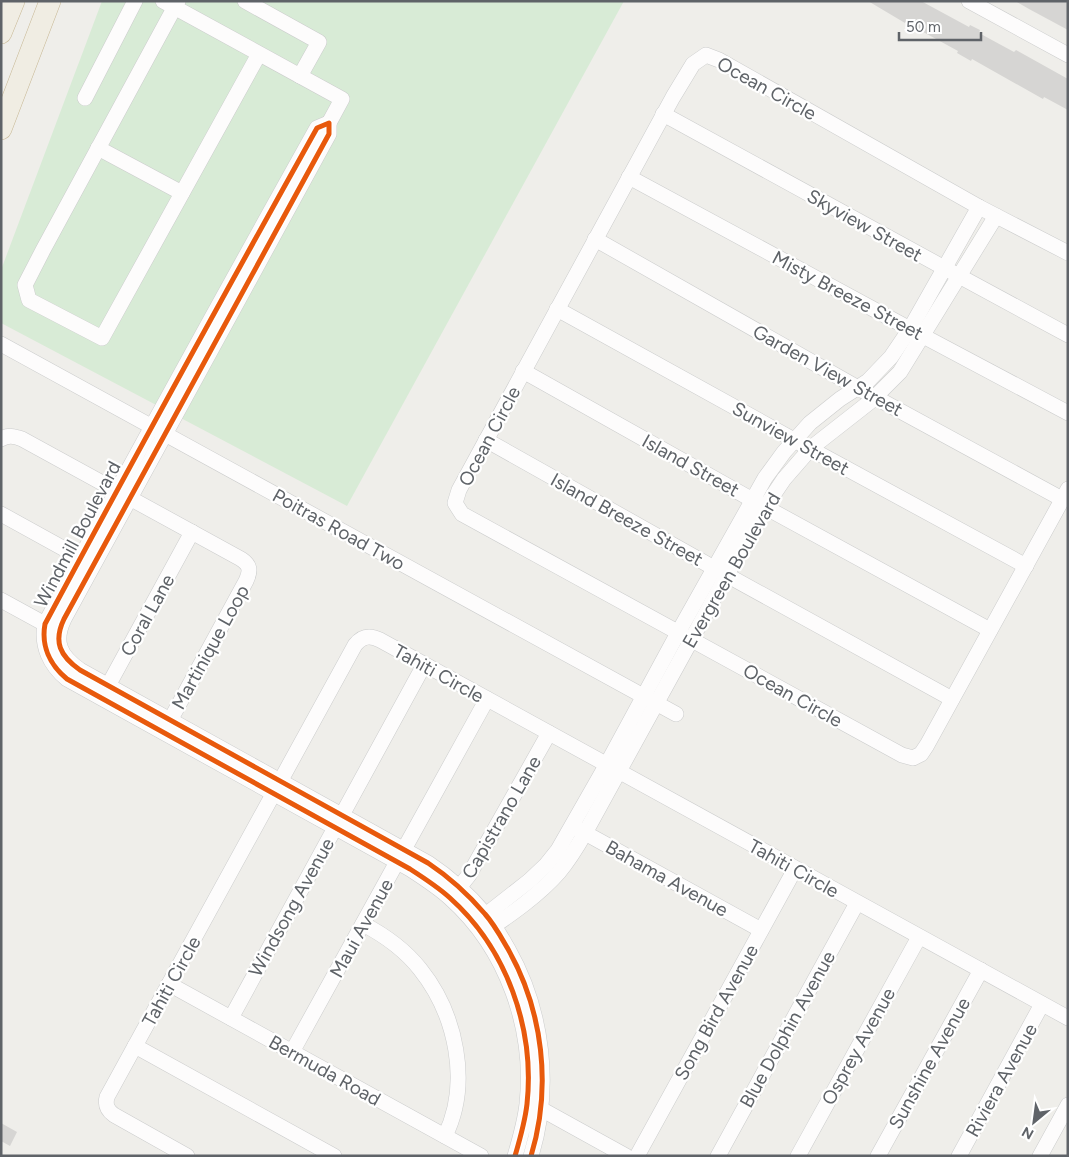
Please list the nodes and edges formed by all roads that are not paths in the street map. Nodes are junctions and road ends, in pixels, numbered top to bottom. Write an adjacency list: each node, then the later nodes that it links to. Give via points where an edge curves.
1 (14, 1): 7 (highway)
2 (50, 1): 13 (highway)
3 (135, 1): 11 (street)
4 (245, 1): 10 (street, via 319,42)
5 (970, 1): 9 (street)
6 (172, 3): 8 (street); 14 (street)
7 (1, 33)
8 (259, 54): 10 (street); 16 (street)
9 (1068, 55)
10 (300, 76): 31 (street, Windmill Boulevard, via 342,99 328,123 329,134 285,200)
11 (85, 98)
12 (663, 114): 15 (street, Ocean Circle); 17 (street, Ocean Circle, via 693,64 706,55); 21 (street, Skyview Street)
13 (1, 129)
14 (98, 148): 16 (street); 16 (street, via 25,285 29,300 102,338)
15 (629, 177): 19 (street, Ocean Circle); 24 (street, Misty Breeze Street)
16 (182, 193)
17 (978, 207): 18 (street, Ocean Circle); 21 (street, Evergreen Boulevard)
18 (996, 216): 20 (street, Ocean Circle); 22 (street, Evergreen Boulevard)
19 (595, 239): 23 (street, Ocean Circle); 28 (street, Garden View Street)
20 (1068, 253)
21 (944, 268): 22 (street, Skyview Street); 24 (street, Evergreen Boulevard)
22 (959, 276): 24 (street, Evergreen Boulevard); 25 (street, Skyview Street)
23 (557, 309): 27 (street, Ocean Circle); 34 (street, Sunview Street)
24 (916, 332): 28 (street, Evergreen Boulevard); 29 (street, Evergreen Boulevard, via 900,372); 30 (street, Misty Breeze Street)
25 (1068, 335)
26 (1, 344): 31 (street, Poitras Road Two)
27 (523, 371): 33 (street, Ocean Circle); 38 (street, Island Street)
28 (858, 388): 29 (street, Garden View Street); 34 (street, Evergreen Boulevard, via 810,423)
29 (876, 397): 35 (street, Evergreen Boulevard); 37 (street, Garden View Street)
30 (1068, 414)
31 (158, 430): 36 (street, Windmill Boulevard); 53 (street, Poitras Road Two)
32 (1, 439): 36 (street, via 6,436 22,439)
33 (486, 440): 43 (street, Island Breeze Street); 48 (street, Ocean Circle, via 459,490 455,503 462,514)
34 (794, 440): 35 (street, Sunview Street); 38 (street, Evergreen Boulevard, via 765,478)
35 (811, 448): 38 (street, Evergreen Boulevard); 42 (street, Sunview Street)
36 (123, 494): 40 (street); 41 (street, Windmill Boulevard)
37 (1065, 494): 42 (street, Ocean Circle)
38 (759, 503): 43 (street, Evergreen Boulevard); 46 (street, Island Street)
39 (1, 514): 41 (street)
40 (192, 532): 50 (street, Coral Lane); 55 (street, Martinique Loop, via 241,559 248,564 250,572)
41 (87, 561): 45 (street, Windmill Boulevard); 47 (street, Windmill Boulevard)
42 (1026, 566): 46 (street, Ocean Circle)
43 (720, 571): 48 (street, Evergreen Boulevard); 52 (street, Island Breeze Street)
44 (1, 600): 45 (street)
45 (45, 624): 47 (street); 50 (street, Windmill Boulevard, via 46,649 59,673)
46 (990, 630): 52 (street, Ocean Circle)
47 (59, 632): 50 (street, Windmill Boulevard, via 60,646 66,658)
48 (685, 635): 52 (street, Ocean Circle, via 902,755 913,758 924,750); 53 (street, Evergreen Boulevard)
49 (424, 664): 51 (street, Tahiti Circle); 58 (street, Tahiti Circle, via 375,638 366,637 358,641); 59 (street, Windsong Avenue)
50 (104, 692): 55 (street, Windmill Boulevard)
51 (487, 699): 56 (street, Tahiti Circle); 61 (street, Maui Avenue)
52 (952, 699)
53 (650, 700): 54 (street, Poitras Road Two); 57 (street, Evergreen Boulevard)
54 (676, 714)
55 (167, 726): 58 (street, Windmill Boulevard)
56 (549, 733): 57 (street, Tahiti Circle); 63 (street, Capistrano Lane, via 469,875)
57 (613, 768): 60 (street, Evergreen Boulevard); 62 (street, Tahiti Circle)
58 (277, 787): 59 (street, Windmill Boulevard); 70 (street, Tahiti Circle)
59 (339, 821): 61 (street, Windmill Boulevard); 72 (street, Windsong Avenue)
60 (578, 829): 66 (street, Evergreen Boulevard, via 538,874); 67 (street, Bahama Avenue)
61 (401, 855): 63 (street, Windmill Boulevard, via 428,863); 65 (street, Maui Avenue)
62 (795, 869): 64 (street, Tahiti Circle); 67 (street, Song Bird Avenue)
63 (455, 892): 66 (street, Windmill Boulevard)
64 (857, 903): 68 (street, Tahiti Circle); 86 (street, Blue Dolphin Avenue)
65 (363, 924): 75 (street, Maui Avenue); 78 (street, via 393,942 419,968 438,996 447,1018 455,1049 458,1085 452,1119)
66 (484, 925): 77 (street, Windmill Boulevard, via 512,988 520,1015)
67 (761, 930): 85 (street, Song Bird Avenue)
68 (919, 937): 69 (street, Tahiti Circle); 87 (street, Osprey Avenue)
69 (980, 970): 71 (street, Tahiti Circle); 88 (street, Sunshine Avenue)
70 (169, 984): 72 (street, Bermuda Road); 74 (street, Tahiti Circle)
71 (1042, 1004): 73 (street, Tahiti Circle); 89 (street, Riviera Avenue)
72 (231, 1018): 75 (street, Bermuda Road)
73 (1068, 1018)
74 (135, 1046): 79 (street, Tahiti Circle, via 109,1092 108,1110); 80 (street)
75 (292, 1052): 78 (street, Bermuda Road)
76 (1068, 1105): 90 (street)
77 (534, 1106): 82 (street, Windmill Boulevard, via 524,1124); 83 (street, Windmill Boulevard, via 538,1130); 84 (street)
78 (445, 1136): 81 (street, Bermuda Road)
79 (187, 1156)
80 (334, 1156)
81 (481, 1156)
82 (515, 1156)
83 (530, 1156)
84 (626, 1156)
85 (637, 1156)
86 (718, 1156)
87 (798, 1156)
88 (878, 1156)
89 (959, 1156)
90 (1040, 1156)

